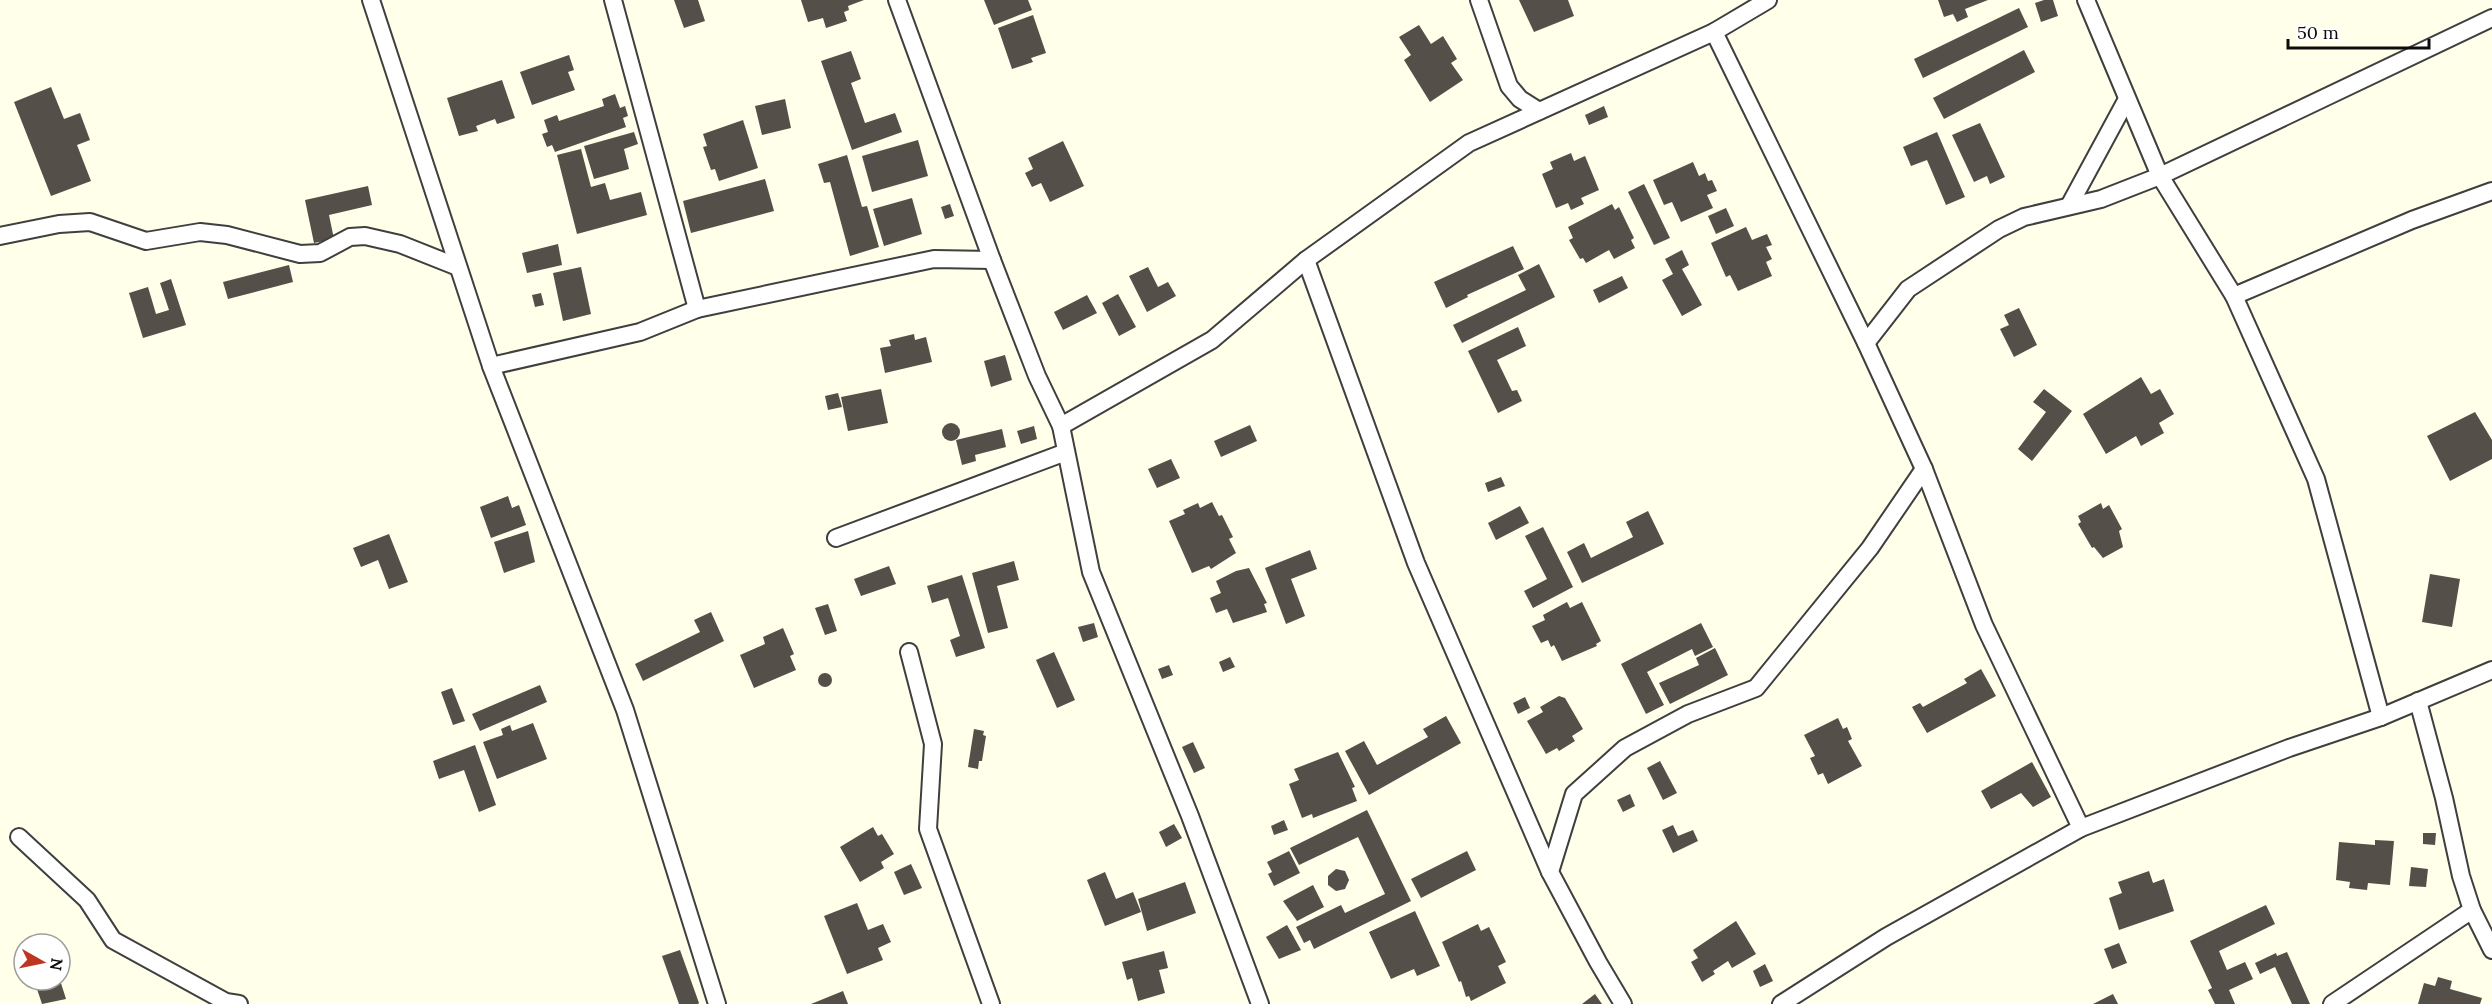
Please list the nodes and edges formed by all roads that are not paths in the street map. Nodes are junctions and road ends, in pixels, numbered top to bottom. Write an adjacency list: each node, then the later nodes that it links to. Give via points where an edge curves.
1 (371, 0): 17 (street)
2 (613, 0): 19 (street)
3 (897, 0): 15 (street)
4 (1479, 0): 10 (street, via 1509,86)
5 (2086, 0): 9 (street)
6 (1764, 1): 8 (street)
7 (2492, 18): 11 (street)
8 (1714, 32): 10 (street); 20 (street)
9 (2127, 99): 11 (street); 13 (street)
10 (1539, 111): 16 (street, via 1469,143)
11 (2160, 176): 13 (street, via 2100,199); 18 (street)
12 (2492, 191): 18 (street, via 2412,220)
13 (2069, 206): 20 (street, via 2007,225 1938,268 1908,289)
14 (0, 236): 17 (street, via 90,222 146,242 200,232 300,254 320,253 350,237 365,236 400,244)
15 (992, 260): 19 (street, via 934,259); 22 (street)
16 (1306, 260): 22 (street, via 1212,340); 32 (street, via 1416,563)
17 (458, 267): 21 (street)
18 (2234, 296): 29 (street, via 2316,479)
19 (697, 309): 21 (street, via 640,332)
20 (1866, 343): 24 (street)
21 (491, 366): 36 (street, via 625,710)
22 (1061, 426): 23 (street)
23 (1066, 452): 25 (street); 38 (street, via 1091,572 1190,816)
24 (1924, 469): 30 (street, via 1984,625); 32 (street, via 1870,548 1756,688 1688,714 1625,748 1574,794)
25 (836, 538)
26 (909, 652): 37 (street, via 933,744 928,829)
27 (2492, 670): 28 (street)
28 (2418, 701): 29 (street); 33 (street)
29 (2381, 717): 30 (street)
30 (2082, 828): 40 (street, via 1886,937)
31 (20, 837): 35 (street, via 87,900 113,940 226,1002)
32 (1550, 872): 39 (street)
33 (2472, 910): 34 (street); 41 (street)
34 (2492, 950)
35 (238, 1004)
36 (717, 1004)
37 (991, 1004)
38 (1260, 1004)
39 (1623, 1004)
40 (1781, 1004)
41 (2332, 1004)

